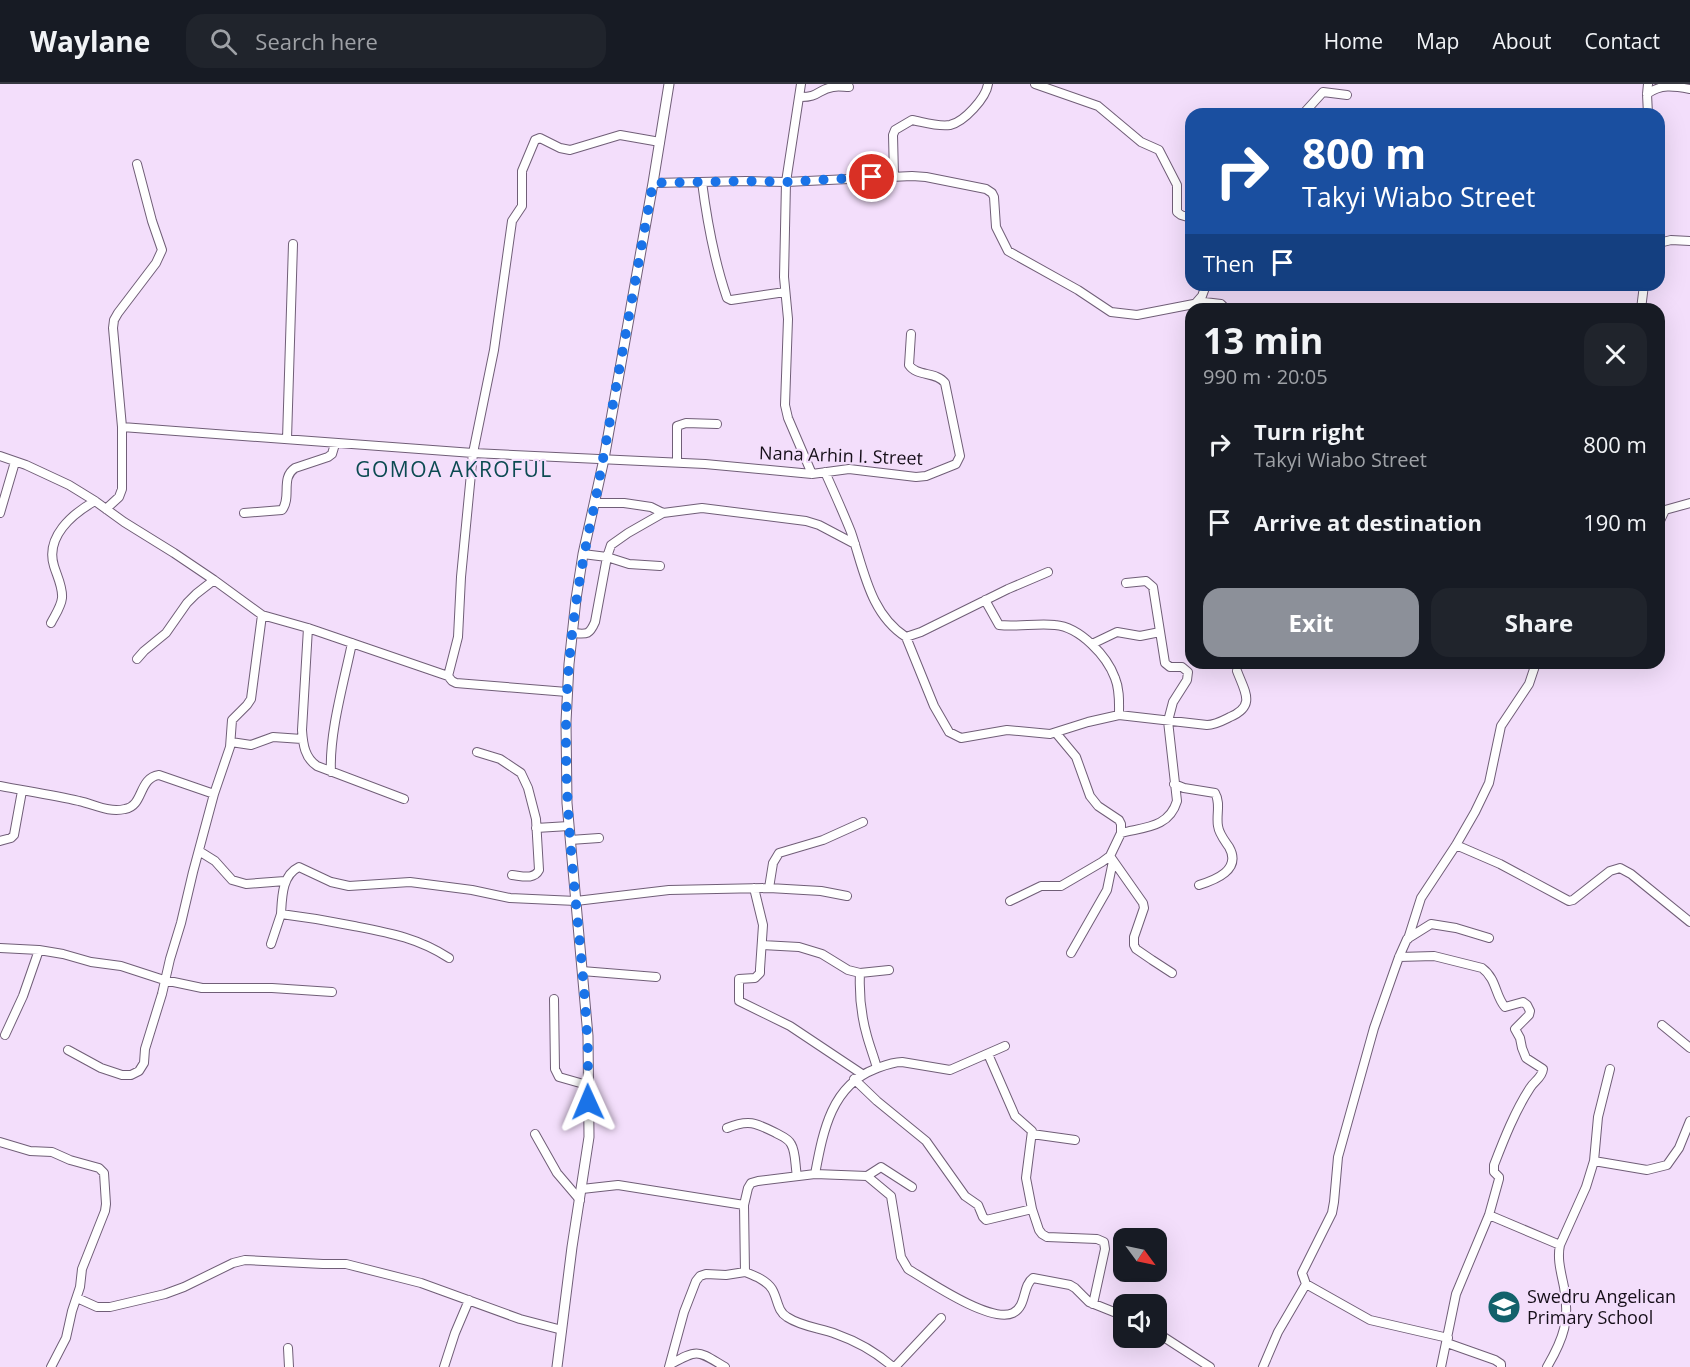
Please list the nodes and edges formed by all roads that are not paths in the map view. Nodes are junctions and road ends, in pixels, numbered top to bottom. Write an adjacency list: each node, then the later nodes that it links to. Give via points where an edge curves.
1 (669, 84): 13 (main road)
2 (801, 84): 10 (street)
3 (988, 84): 15 (street, via 980,103 957,122 946,125 912,120 895,130)
4 (1035, 84): 19 (street, via 1098,106 1141,142 1159,150 1176,180 1177,212)
5 (1648, 84): 8 (street)
6 (849, 87): 10 (street, via 833,87)
7 (1690, 89): 8 (street, via 1656,87)
8 (1647, 94): 12 (street)
9 (1347, 95): 11 (street, via 1323,92)
10 (799, 97): 17 (street)
11 (1308, 108)
12 (1648, 108)
13 (660, 142): 18 (main road); 30 (street, via 621,135 570,150 540,138 535,140 522,171 522,206 512,221 494,350)
14 (137, 164): 27 (street, via 162,250 114,320)
15 (894, 176): 17 (street); 24 (street, via 919,176 990,191 997,231 1010,253 1112,312 1137,315)
16 (702, 182): 17 (street); 18 (street); 23 (street, via 713,251 727,298)
17 (786, 182): 23 (street)
18 (653, 183): 32 (main road)
19 (1185, 216)
20 (1690, 241): 21 (street)
21 (1665, 242)
22 (293, 244): 28 (street)
23 (785, 292): 36 (street, via 786,412)
24 (1185, 306)
25 (911, 334): 35 (street, Nana Arhin I. Street, via 911,368 945,383 958,462 921,477 849,469)
26 (717, 424): 34 (street, via 677,426)
27 (122, 427): 28 (street, Nana Arhin I. Street); 40 (street, via 122,489)
28 (287, 438): 29 (street, Nana Arhin I. Street)
29 (335, 444): 30 (street, Nana Arhin I. Street); 43 (street, via 328,457 290,471 282,510)
30 (473, 453): 32 (street, Nana Arhin I. Street); 64 (street, via 458,637)
31 (0, 456): 33 (street)
32 (604, 459): 34 (street, Nana Arhin I. Street); 38 (main road)
33 (15, 462): 37 (street); 42 (street)
34 (677, 462): 36 (street, Nana Arhin I. Street)
35 (825, 472): 36 (street, Nana Arhin I. Street); 45 (street)
36 (812, 474)
37 (95, 501): 40 (street); 54 (street, via 72,516 52,547 62,599)
38 (595, 503): 44 (street, via 624,503); 46 (main road)
39 (1690, 503): 41 (street)
40 (106, 509): 50 (street)
41 (1665, 510)
42 (0, 513)
43 (244, 513)
44 (663, 513): 45 (street, via 702,508 812,522); 47 (street, via 615,542)
45 (855, 544): 58 (street, via 877,608)
46 (583, 554): 47 (street); 57 (main road)
47 (607, 557): 48 (street, via 629,564); 57 (street, via 591,631)
48 (660, 566)
49 (1048, 572): 52 (street)
50 (214, 580): 53 (street); 61 (street, via 187,603 166,633)
51 (1126, 584): 56 (street, via 1146,581 1154,587)
52 (986, 600): 58 (street); 60 (street, via 999,625 1061,626)
53 (262, 615): 55 (street); 70 (street, via 251,699 232,720)
54 (51, 623)
55 (308, 628): 59 (street); 69 (street)
56 (1160, 632): 60 (street, via 1140,636 1117,632); 67 (street, via 1165,663 1188,672)
57 (572, 633): 65 (main road)
58 (906, 637): 68 (street, via 934,706 955,736 1007,730)
59 (352, 643): 64 (street); 72 (street, via 333,735)
60 (1092, 644): 66 (street, via 1115,676)
61 (137, 659)
62 (1534, 669): 85 (street, via 1529,684 1501,726 1489,783)
63 (1237, 671): 67 (street, via 1247,699 1238,714 1213,725)
64 (448, 676): 65 (street, via 462,684)
65 (567, 692): 79 (main road)
66 (1119, 715): 67 (street); 68 (street)
67 (1168, 721): 73 (street)
68 (1056, 733): 81 (street, via 1076,757 1090,796 1102,810 1119,820)
69 (303, 739): 70 (street, via 273,737 251,745); 72 (street, via 312,762)
70 (231, 742): 76 (street)
71 (477, 752): 80 (street, via 500,759 521,773)
72 (332, 772): 77 (street)
73 (1174, 784): 81 (street, via 1177,801 1165,820); 90 (street, via 1215,793 1219,831 1231,850 1227,871)
74 (0, 786): 75 (street)
75 (22, 790): 76 (street, via 100,808 125,809 132,806 146,781 159,775); 84 (street, via 14,835)
76 (214, 794): 86 (street)
77 (404, 799)
78 (863, 822): 92 (street, via 823,840 779,853 773,863)
79 (569, 826): 80 (street); 83 (main road)
80 (536, 828): 88 (street, via 538,873 532,877)
81 (1121, 833): 87 (street)
82 (599, 838): 83 (street)
83 (570, 840): 95 (main road)
84 (0, 841)
85 (1456, 844): 97 (street, via 1569,901 1620,868); 99 (street, via 1421,898)
86 (199, 851): 89 (street, via 215,861 232,880 246,884); 112 (street)
87 (1112, 858): 94 (street, via 1061,886 1041,886); 104 (street, via 1105,893); 110 (street, via 1143,903 1134,937 1136,949)
88 (512, 875)
89 (285, 881): 95 (street, via 299,867 349,886 410,882 510,898); 96 (street)
90 (1198, 885)
91 (754, 888): 92 (street); 95 (street, via 669,890); 101 (street, via 763,925)
92 (769, 888): 93 (street)
93 (848, 896)
94 (1010, 900)
95 (576, 901): 108 (main road)
96 (281, 914): 100 (street); 106 (street, via 411,938)
97 (1690, 922)
98 (1489, 938): 99 (street, via 1431,924)
99 (1407, 939): 105 (street)
100 (271, 944)
101 (762, 945): 109 (street, via 799,947); 123 (street, via 759,973 755,978 739,979 739,1001 790,1026)
102 (0, 948): 103 (street)
103 (39, 950): 112 (street, via 121,966); 116 (street)
104 (1071, 953)
105 (1399, 957): 140 (street, via 1434,956 1482,968 1505,1007 1523,1002 1530,1011 1515,1029 1526,1058 1543,1072 1531,1086 1497,1155 1493,1168 1499,1179); 143 (street, via 1374,1028 1338,1157 1332,1213 1302,1273)
106 (449, 958)
107 (889, 970): 109 (street)
108 (582, 971): 111 (street); 124 (main road, via 588,1036)
109 (860, 973): 121 (street, via 859,996)
110 (1172, 973)
111 (656, 977)
112 (164, 980): 113 (street, via 202,988); 119 (street, via 140,1071 122,1075)
113 (332, 992)
114 (554, 999): 124 (street, via 555,1068 559,1077)
115 (1662, 1025): 118 (street)
116 (5, 1035)
117 (1005, 1046): 120 (street)
118 (1690, 1047)
119 (68, 1050)
120 (988, 1054): 121 (street, via 950,1070 902,1062); 128 (street, via 1016,1116)
121 (877, 1068): 123 (street)
122 (1610, 1069): 131 (street, via 1598,1117)
123 (858, 1077): 132 (street, via 842,1093 826,1124); 139 (street, via 882,1104 926,1141 986,1220)
124 (587, 1085): 136 (main road, via 589,1137)
125 (1690, 1121): 131 (street, via 1667,1165 1647,1170)
126 (728, 1128): 133 (street, via 757,1123 784,1137 794,1151)
127 (536, 1134): 137 (street, via 557,1173)
128 (1032, 1134): 129 (street); 139 (street, via 1025,1173)
129 (1075, 1140)
130 (0, 1142): 144 (street, via 30,1151 52,1152 102,1170 105,1211 82,1269)
131 (1594, 1161): 141 (street)
132 (815, 1174): 133 (street); 134 (street)
133 (797, 1176): 138 (street, via 751,1183)
134 (867, 1176): 135 (street, via 881,1167); 146 (street, via 890,1193 901,1257 908,1269 955,1298 999,1315 1013,1314 1021,1306 1033,1278 1070,1285)
135 (912, 1187)
136 (582, 1189): 137 (main road); 138 (street, via 618,1185)
137 (580, 1200): 149 (main road)
138 (744, 1205): 142 (street)
139 (1032, 1209): 146 (street, via 1045,1236 1104,1242)
140 (1489, 1215): 141 (street); 151 (street, via 1456,1294)
141 (1560, 1245): 164 (street, via 1565,1330)
142 (745, 1272): 153 (street, via 700,1276 684,1312); 159 (street, via 765,1281 787,1317 837,1334)
143 (1306, 1284): 151 (street, via 1370,1320); 161 (street)
144 (77, 1298): 145 (street, via 97,1307 110,1307 165,1294 245,1260 346,1264); 154 (street, via 66,1338)
145 (469, 1300): 149 (street); 156 (street)
146 (1093, 1304): 147 (street)
147 (1113, 1312)
148 (941, 1318): 159 (street)
149 (562, 1330): 157 (main road)
150 (1167, 1339): 160 (street)
151 (1448, 1341): 162 (street); 163 (street, via 1495,1360)
152 (288, 1348): 155 (street)
153 (670, 1365): 158 (street, via 695,1353)
154 (51, 1367)
155 (289, 1367)
156 (444, 1367)
157 (557, 1367)
158 (725, 1367)
159 (894, 1367)
160 (1210, 1367)
161 (1263, 1367)
162 (1441, 1367)
163 (1501, 1367)
164 (1547, 1367)

